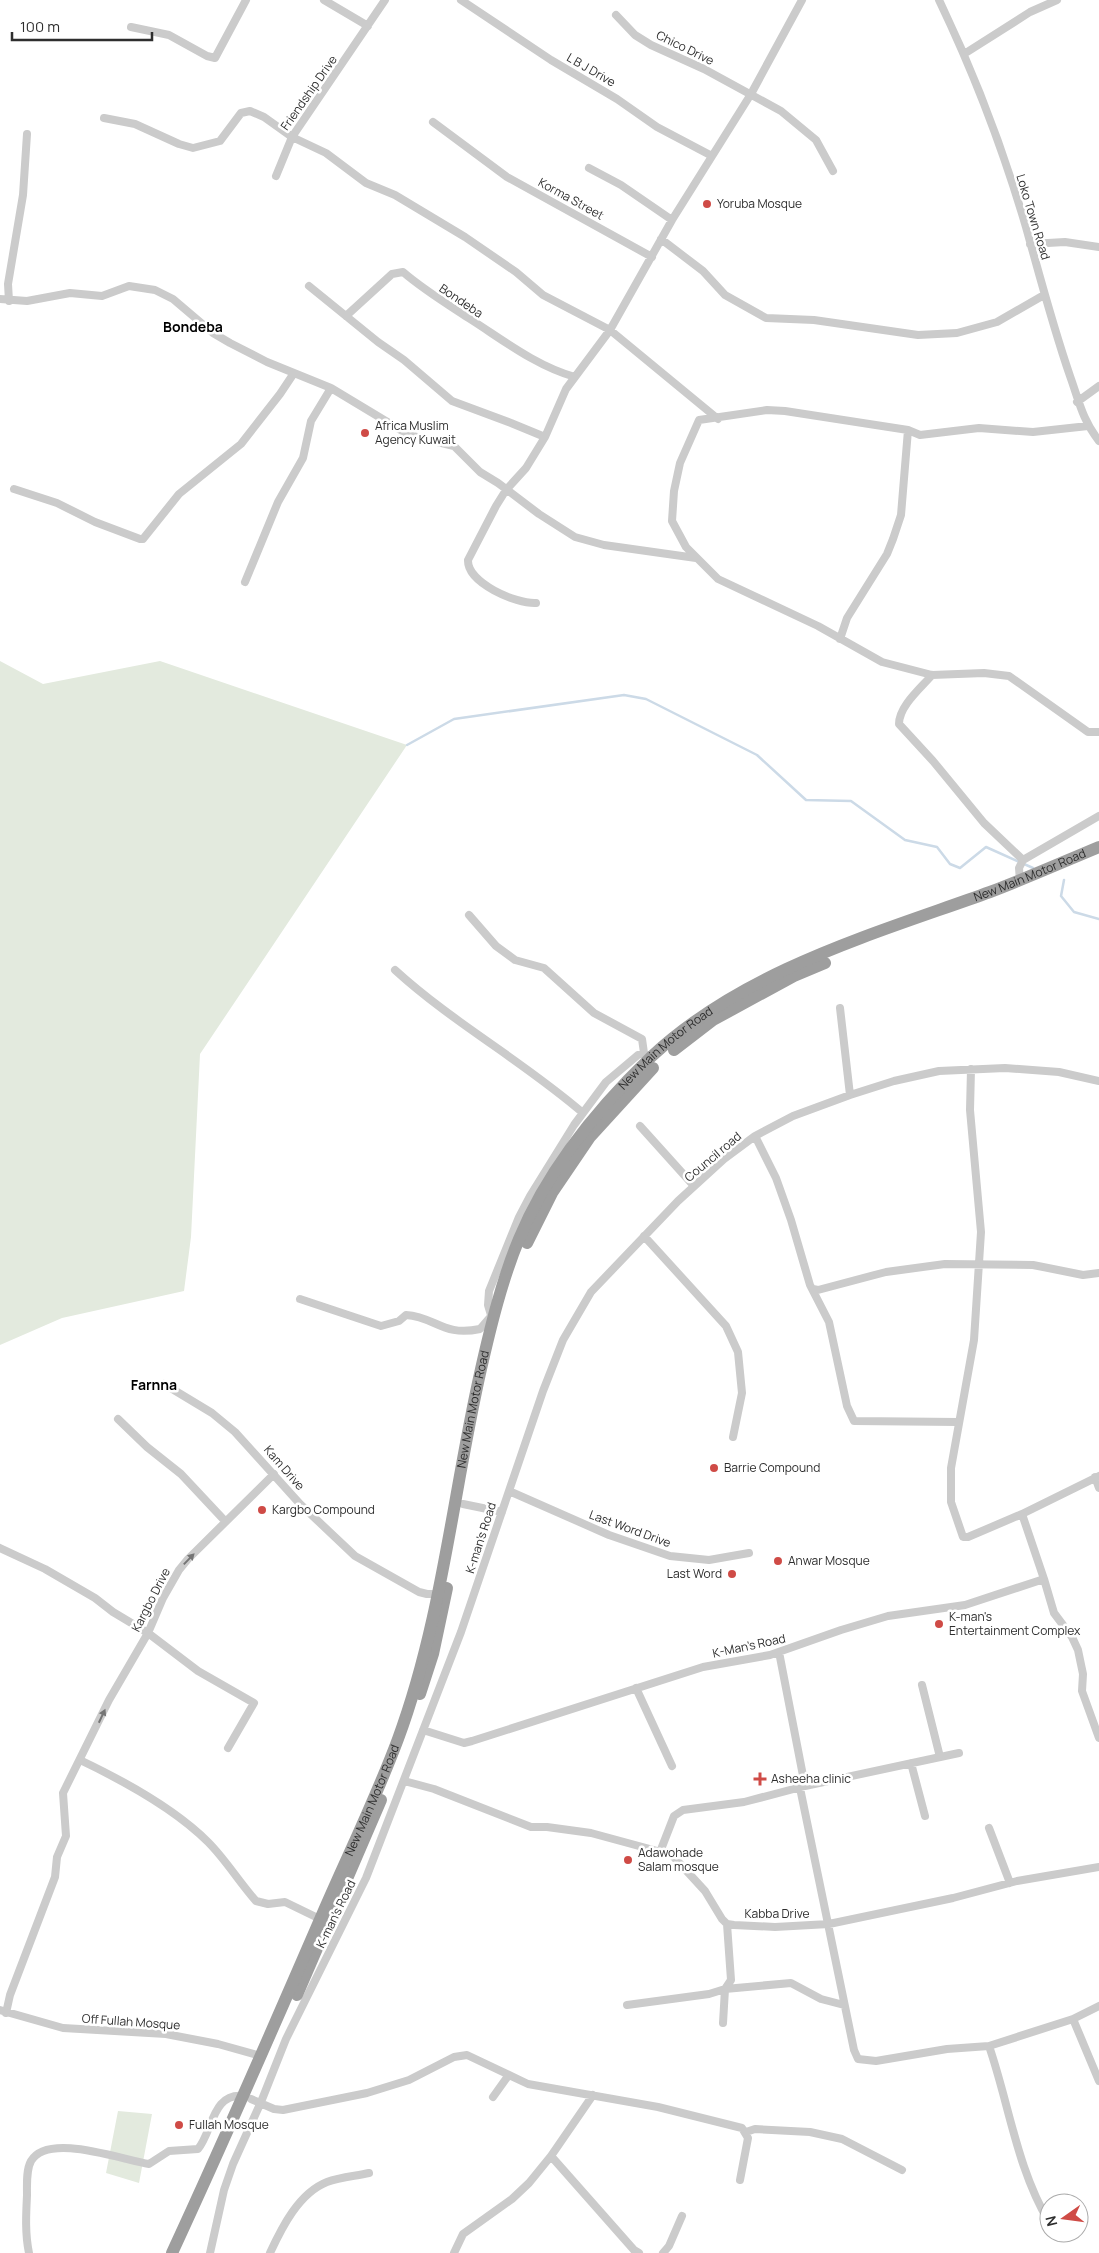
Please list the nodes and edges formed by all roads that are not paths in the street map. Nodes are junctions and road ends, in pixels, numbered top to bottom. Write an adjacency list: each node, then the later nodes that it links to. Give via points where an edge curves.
1 (324, 0): 9 (street)
2 (385, 0): 9 (street, Friendship Drive)
3 (461, 0): 17 (street, L B J Drive, via 657,127)
4 (939, 0): 11 (street, Loko Town Road)
5 (1057, 0): 11 (street, via 1030,12)
6 (798, 1): 12 (street)
7 (245, 3): 10 (street, via 215,58 169,35)
8 (616, 15): 12 (street, Chico Drive, via 635,35)
9 (368, 26): 16 (street, Friendship Drive)
10 (131, 27)
11 (964, 54): 23 (street, Loko Town Road)
12 (750, 94): 17 (street); 19 (street, Chico Drive, via 809,132)
13 (104, 118): 16 (street, via 135,124 193,148 220,141 241,113 250,111)
14 (433, 122): 25 (street, Korma Street, via 507,177)
15 (27, 134): 29 (street, via 23,195 8,284)
16 (292, 137): 20 (street, Friendship Drive); 31 (street, via 319,149 360,179 464,238 516,272 543,295)
17 (712, 156): 21 (street)
18 (589, 168): 21 (street)
19 (833, 170)
20 (276, 176)
21 (672, 220): 22 (street)
22 (661, 239): 25 (street); 27 (street, via 703,271 725,295 766,318 814,320 918,335 957,333 997,322)
23 (1030, 244): 24 (street, via 1065,242); 27 (street, Loko Town Road)
24 (1099, 247)
25 (652, 257): 31 (street)
26 (309, 286): 30 (street)
27 (1044, 295): 36 (street, Loko Town Road)
28 (0, 299): 29 (street)
29 (9, 301): 32 (street, via 70,293 102,296 125,286 149,288 173,298 222,338)
30 (346, 316): 33 (street, Bondeba, via 392,274 403,272 496,337 556,371); 40 (street, via 452,401)
31 (610, 330): 33 (street); 37 (street)
32 (294, 373): 35 (street); 42 (street, via 241,444 179,494 143,539 95,522 57,502)
33 (575, 377): 40 (street, via 563,395)
34 (1099, 386): 36 (street)
35 (331, 388): 43 (street, via 409,435 454,446 473,466); 45 (street, via 312,421 303,458 278,502)
36 (1077, 402): 38 (street, Loko Town Road)
37 (718, 419): 39 (street, via 767,410 785,411); 44 (street, via 699,420 680,463 674,491 674,527)
38 (1088, 426): 39 (street, via 1033,432 979,428 920,434); 41 (street, Loko Town Road)
39 (908, 430): 47 (street, via 901,515 893,539 875,575 847,618)
40 (545, 438): 43 (street, via 526,468)
41 (1099, 441)
42 (14, 489)
43 (506, 490): 44 (street, via 563,530 586,541); 46 (street, via 468,560 468,567 481,582 501,594)
44 (696, 558): 47 (street, via 718,579)
45 (245, 582)
46 (536, 603)
47 (840, 639): 48 (street, via 882,662)
48 (932, 675): 49 (street, via 984,672 1009,676 1088,732); 53 (street, via 909,702 899,724 984,823)
49 (1099, 732)
50 (1099, 816): 53 (street)
51 (1099, 847): 54 (highway, New Main Motor Road)
52 (1099, 856): 81 (highway, New Main Motor Road, via 1022,889 883,938 794,976 713,1020 659,1061 590,1137 552,1194 527,1242 500,1320)
53 (1023, 860): 54 (street, via 1019,868)
54 (1020, 881): 58 (highway, New Main Motor Road, via 787,969 707,1012)
55 (469, 915): 58 (street, via 496,946 515,960 544,968 594,1013 642,1039)
56 (395, 970): 62 (street, via 427,999 559,1092)
57 (840, 1008): 61 (street)
58 (648, 1054): 62 (street, via 638,1055 606,1082); 71 (highway, New Main Motor Road, via 581,1132 544,1189 519,1239)
59 (971, 1069): 60 (street, Council road, via 1059,1072); 61 (street, Council road, via 930,1073); 67 (street, via 970,1110 981,1232)
60 (1099, 1081)
61 (850, 1095): 64 (street, Council road, via 793,1116)
62 (582, 1113): 71 (street, via 519,1217 488,1291)
63 (640, 1126): 65 (street)
64 (755, 1136): 65 (street, Council road); 69 (street, via 776,1178)
65 (694, 1186): 66 (street, Council road)
66 (644, 1236): 75 (street, via 726,1326 738,1352 742,1393); 76 (street, Council road, via 591,1292 563,1340)
67 (979, 1264): 68 (street, via 1033,1266 1083,1276); 69 (street, via 945,1264 886,1272); 74 (street, via 974,1340)
68 (1099, 1273)
69 (812, 1289): 74 (street, via 829,1322 854,1421)
70 (300, 1299): 71 (street, via 381,1326 399,1322 406,1315 415,1315 442,1328 464,1331 480,1329)
71 (492, 1316): 88 (highway, New Main Motor Road)
72 (164, 1384): 77 (street, Kam Drive, via 226,1424)
73 (118, 1419): 84 (street, via 181,1474)
74 (958, 1422): 83 (street, via 951,1468 951,1502 963,1537)
75 (733, 1438)
76 (527, 1440): 80 (street, K-man's Road)
77 (274, 1474): 84 (street, Kargbo Drive); 88 (street, Kam Drive, via 300,1504 355,1556 419,1592)
78 (1097, 1476): 79 (street); 83 (street)
79 (1099, 1488)
80 (509, 1491): 82 (street, K-man's Road); 86 (street, Last Word Drive, via 609,1535 670,1556 709,1560)
81 (463, 1504): 82 (street); 108 (highway, New Main Motor Road, via 433,1654 411,1724 368,1833)
82 (502, 1512): 93 (street, K-man's Road)
83 (1022, 1514): 87 (street)
84 (225, 1521): 89 (street, Kargbo Drive, one-way to 84, via 179,1570)
85 (0, 1548): 89 (street, via 66,1580)
86 (749, 1553)
87 (1044, 1579): 90 (street, K-Man's Road, via 965,1605 861,1623); 94 (street, via 1054,1614 1078,1650 1083,1674 1082,1691)
88 (437, 1594): 108 (highway, New Main Motor Road, via 424,1652 398,1738)
89 (148, 1633): 95 (street, via 198,1672 254,1703); 98 (street, Kargbo Drive, one-way to 89, via 109,1700)
90 (779, 1652): 92 (street, K-Man's Road, via 703,1667); 102 (street)
91 (922, 1685): 97 (street)
92 (636, 1688): 93 (street, K-Man's Road, via 464,1743); 100 (street)
93 (423, 1730): 101 (street, K-man's Road)
94 (1099, 1738)
95 (228, 1748)
96 (959, 1753): 97 (street)
97 (940, 1757): 99 (street)
98 (80, 1760): 108 (street, via 118,1778 183,1821 216,1851 256,1901 268,1904 285,1902); 117 (street, Kargbo Drive, via 63,1793 66,1836 57,1857 55,1877)
99 (911, 1763): 102 (street); 103 (street)
100 (672, 1766)
101 (404, 1781): 105 (street, Kabba Drive, via 434,1789 531,1827 591,1833); 111 (street, K-man's Road, via 366,1878)
102 (802, 1787): 105 (street, via 744,1802 677,1812); 110 (street)
103 (925, 1816)
104 (989, 1828): 107 (street)
105 (660, 1852): 109 (street, Kabba Drive, via 672,1855 678,1861 705,1891)
106 (1099, 1867): 107 (street, Kabba Drive)
107 (1010, 1883): 110 (street, Kabba Drive)
108 (324, 1922): 111 (street); 116 (highway, New Main Motor Road); 121 (highway, New Main Motor Road)
109 (727, 1924): 110 (street, Kabba Drive); 112 (street, via 731,1980)
110 (829, 1924): 114 (street)
111 (340, 1933): 116 (street, K-man's Road)
112 (726, 1989): 113 (street); 114 (street, via 791,1983 821,1999); 119 (street)
113 (627, 2005)
114 (844, 2005): 120 (street, via 854,2050 858,2059 864,2061)
115 (1099, 2006): 118 (street)
116 (296, 2009): 126 (highway, New Main Motor Road)
117 (3, 2012): 121 (street, Off Fullah Mosque, via 63,2028 166,2034)
118 (1073, 2019): 120 (street); 123 (street)
119 (723, 2023)
120 (989, 2046): 132 (street, via 1011,2127)
121 (261, 2056): 126 (highway, New Main Motor Road)
122 (508, 2076): 124 (street, via 528,2084); 125 (street); 126 (street, via 461,2055 409,2080 367,2093 283,2110)
123 (1099, 2081)
124 (593, 2095): 127 (street, via 735,2125); 128 (street)
125 (494, 2097)
126 (252, 2099): 134 (street, via 229,2097 222,2102 198,2149 169,2152 148,2164 82,2149 56,2148 39,2153 31,2161 27,2186); 135 (highway, New Main Motor Road); 136 (highway, New Main Motor Road); 137 (street, via 224,2190)
127 (746, 2132): 129 (street, via 755,2129 810,2132 842,2139); 131 (street, via 748,2138)
128 (551, 2156): 139 (street, via 512,2198 463,2234); 140 (street)
129 (902, 2170)
130 (369, 2173): 138 (street, via 327,2182 307,2194 290,2215)
131 (740, 2180)
132 (1039, 2200)
133 (682, 2216): 141 (street, via 670,2246)
134 (29, 2253)
135 (172, 2253)
136 (182, 2253)
137 (210, 2253)
138 (270, 2253)
139 (454, 2253)
140 (639, 2253)
141 (663, 2253)

